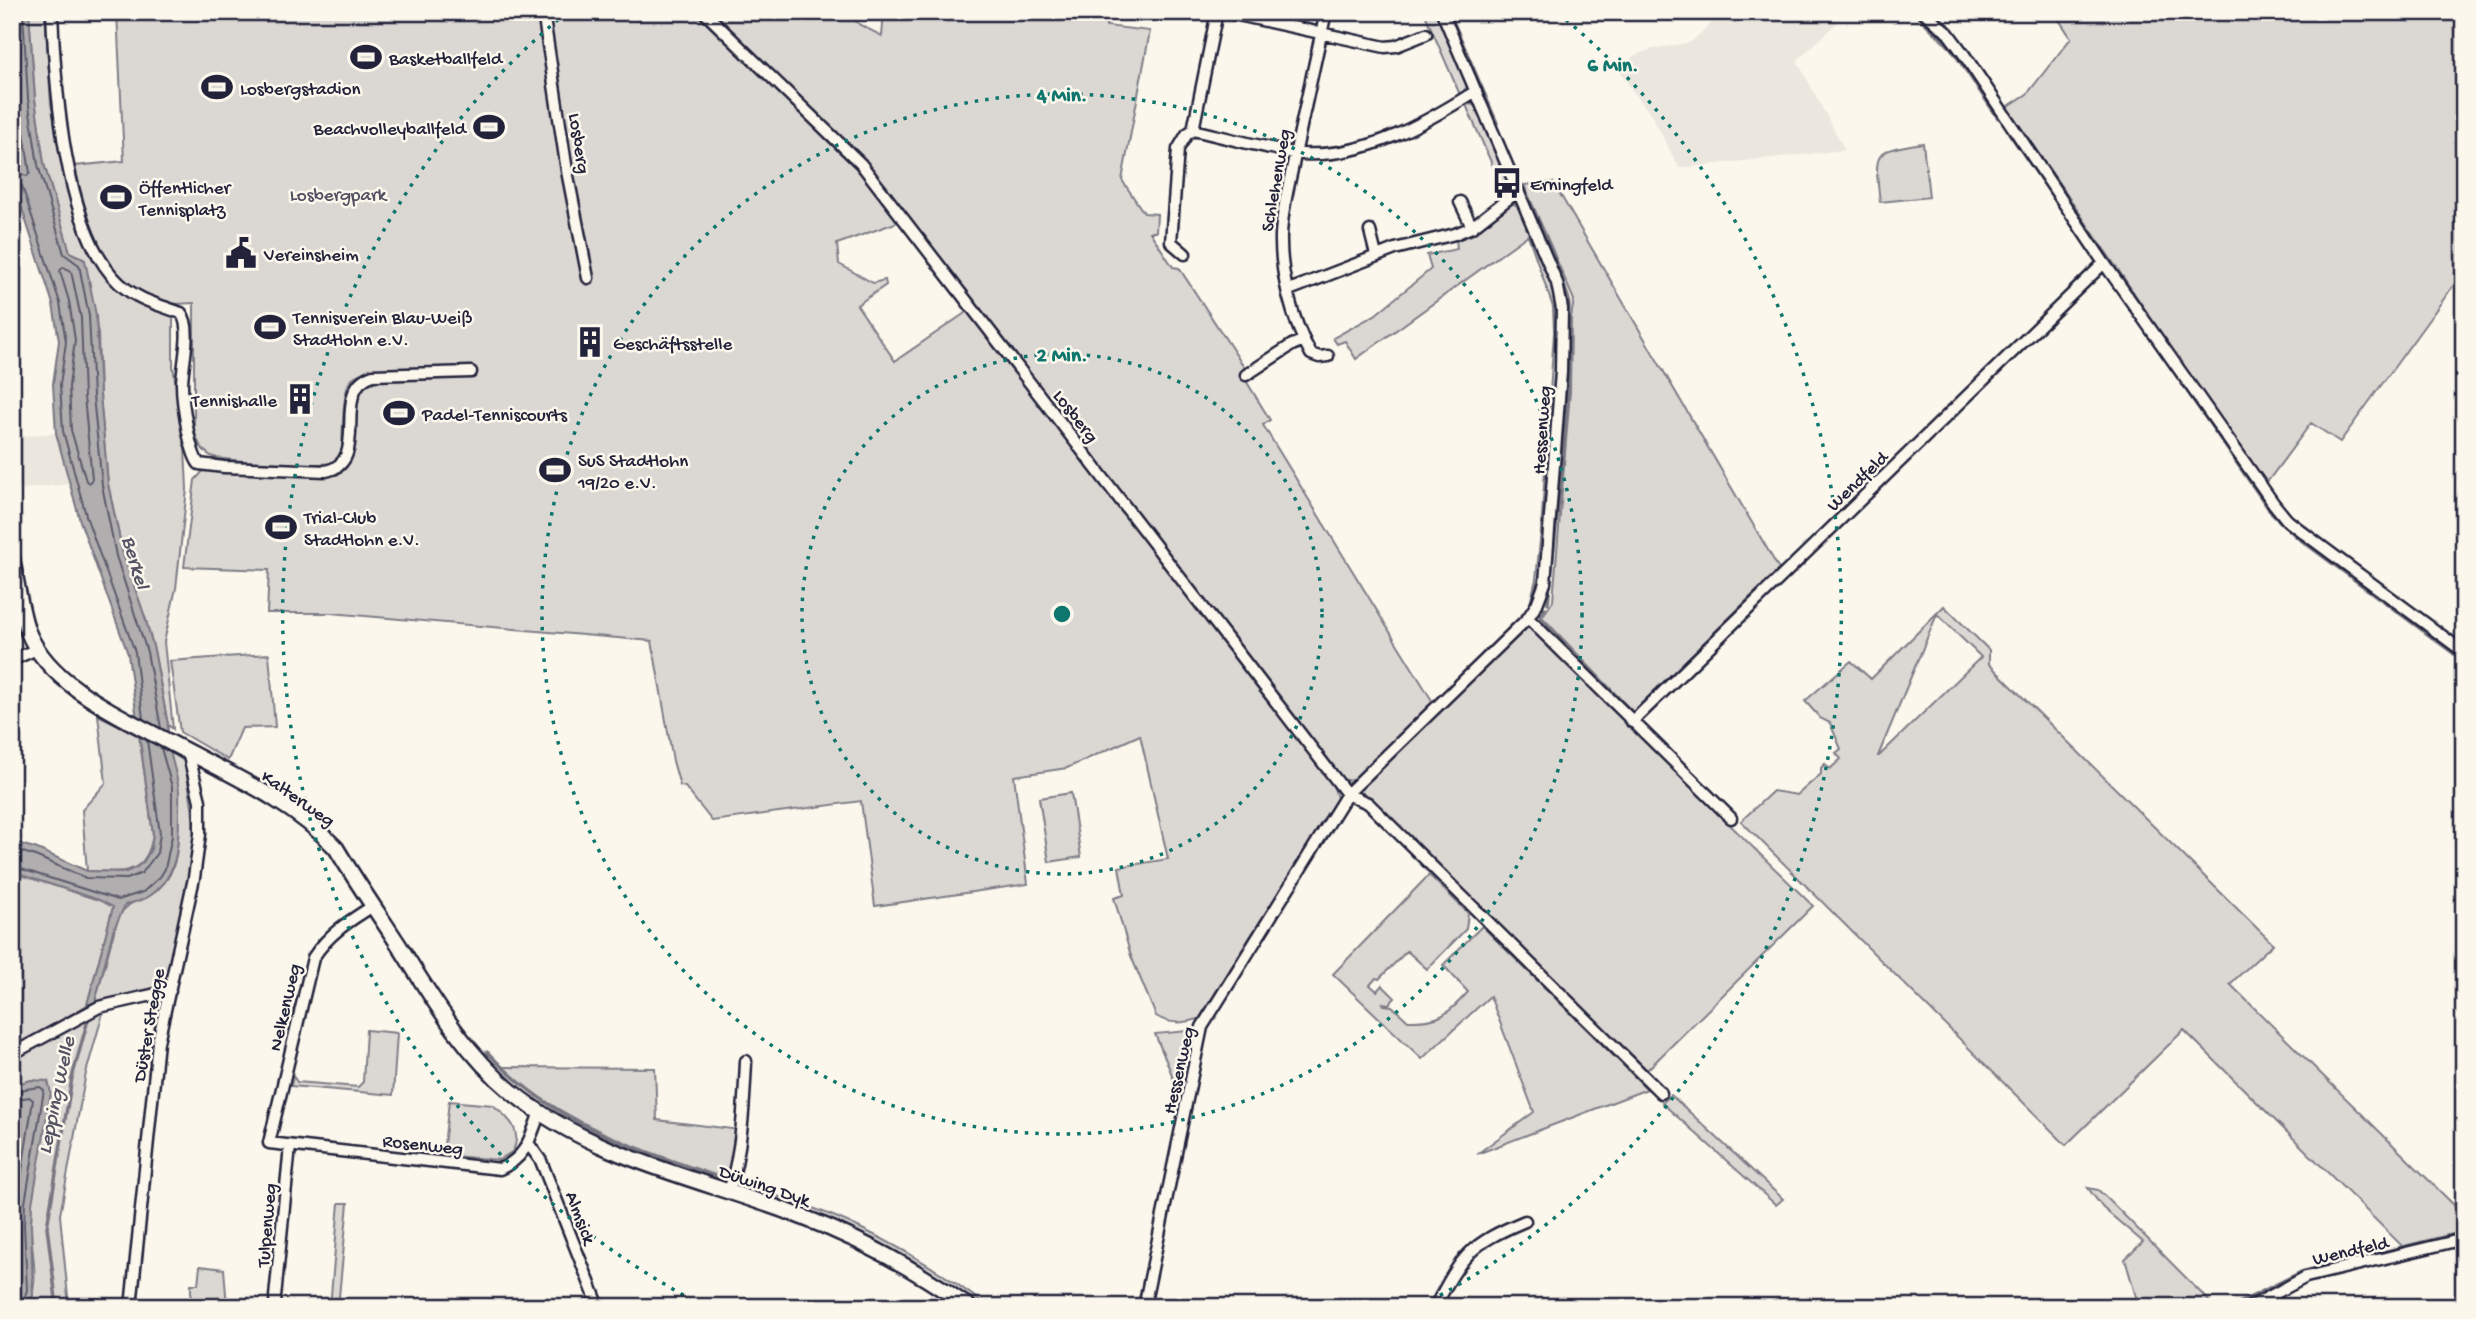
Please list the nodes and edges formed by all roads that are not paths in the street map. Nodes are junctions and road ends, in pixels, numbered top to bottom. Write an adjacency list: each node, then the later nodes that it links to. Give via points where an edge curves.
1 (52, 12): 25 (street, via 60,118 80,211 103,262 120,283 142,299 185,318 181,387 192,451 199,464 335,469 348,452 352,396 364,378)
2 (543, 12): 21 (street, Losberg)
3 (704, 12): 34 (street, Losberg, via 861,164)
4 (1217, 12): 12 (street)
5 (1224, 12): 9 (street)
6 (1326, 12): 9 (street, Schlehenweg)
7 (1442, 12): 11 (street, Hessenweg)
8 (1924, 12): 20 (street, via 1964,52)
9 (1321, 33): 10 (street, via 1390,47); 13 (street, Schlehenweg)
10 (1426, 34)
11 (1476, 91): 13 (street, via 1397,135 1349,149); 14 (street, Hessenweg)
12 (1193, 130): 13 (street); 18 (street, via 1178,149 1171,242)
13 (1296, 153): 22 (street, Schlehenweg, via 1281,232)
14 (1518, 191): 16 (street); 28 (street, Hessenweg, via 1552,269 1562,309 1549,548 1545,583)
15 (1460, 202): 16 (street)
16 (1472, 227): 19 (street)
17 (1370, 231): 19 (street)
18 (1185, 254)
19 (1376, 255): 22 (street)
20 (2105, 262): 30 (street, via 2287,520); 32 (street, Wendfeld)
21 (588, 278)
22 (1289, 290): 23 (street, Schlehenweg)
23 (1304, 340): 24 (street, via 1311,354); 26 (street)
24 (1328, 356)
25 (471, 372)
26 (1245, 375)
27 (12, 559): 29 (street, Kalterweg, via 28,631)
28 (1528, 618): 32 (street); 34 (street, Hessenweg)
29 (37, 649): 31 (street); 33 (street, Kalterweg, via 64,680)
30 (2464, 652)
31 (12, 660)
32 (1632, 722): 35 (street)
33 (188, 752): 36 (street, Kalterweg, via 306,820 336,848); 37 (street, Düster Stegge, via 200,801 200,834)
34 (1347, 794): 40 (street, via 1368,803); 52 (street, Hessenweg, via 1202,1027)
35 (1731, 818)
36 (373, 906): 41 (street, Kalterweg, via 473,1054); 42 (street, Nelkenweg, via 343,924 313,958)
37 (170, 991): 38 (street, via 99,1007); 48 (street, Düster Stegge, via 158,1042)
38 (12, 1054)
39 (746, 1061): 45 (street, via 742,1136)
40 (1661, 1093)
41 (540, 1112): 43 (street, Rosenweg); 45 (street, Düwing Dyk, via 630,1156)
42 (269, 1143): 44 (street, Rosenweg)
43 (528, 1143): 44 (street, Rosenweg, via 521,1156 500,1169); 50 (street, Almsick, via 541,1161)
44 (290, 1146): 49 (street, Tulpenweg)
45 (729, 1192): 51 (street, Düwing Dyk, via 849,1235)
46 (1525, 1222): 53 (street, via 1474,1247 1462,1259)
47 (2464, 1239): 54 (street, Wendfeld, via 2305,1277)
48 (131, 1307)
49 (276, 1307)
50 (599, 1307)
51 (969, 1307)
52 (1144, 1307)
53 (1435, 1307)
54 (2250, 1307)

